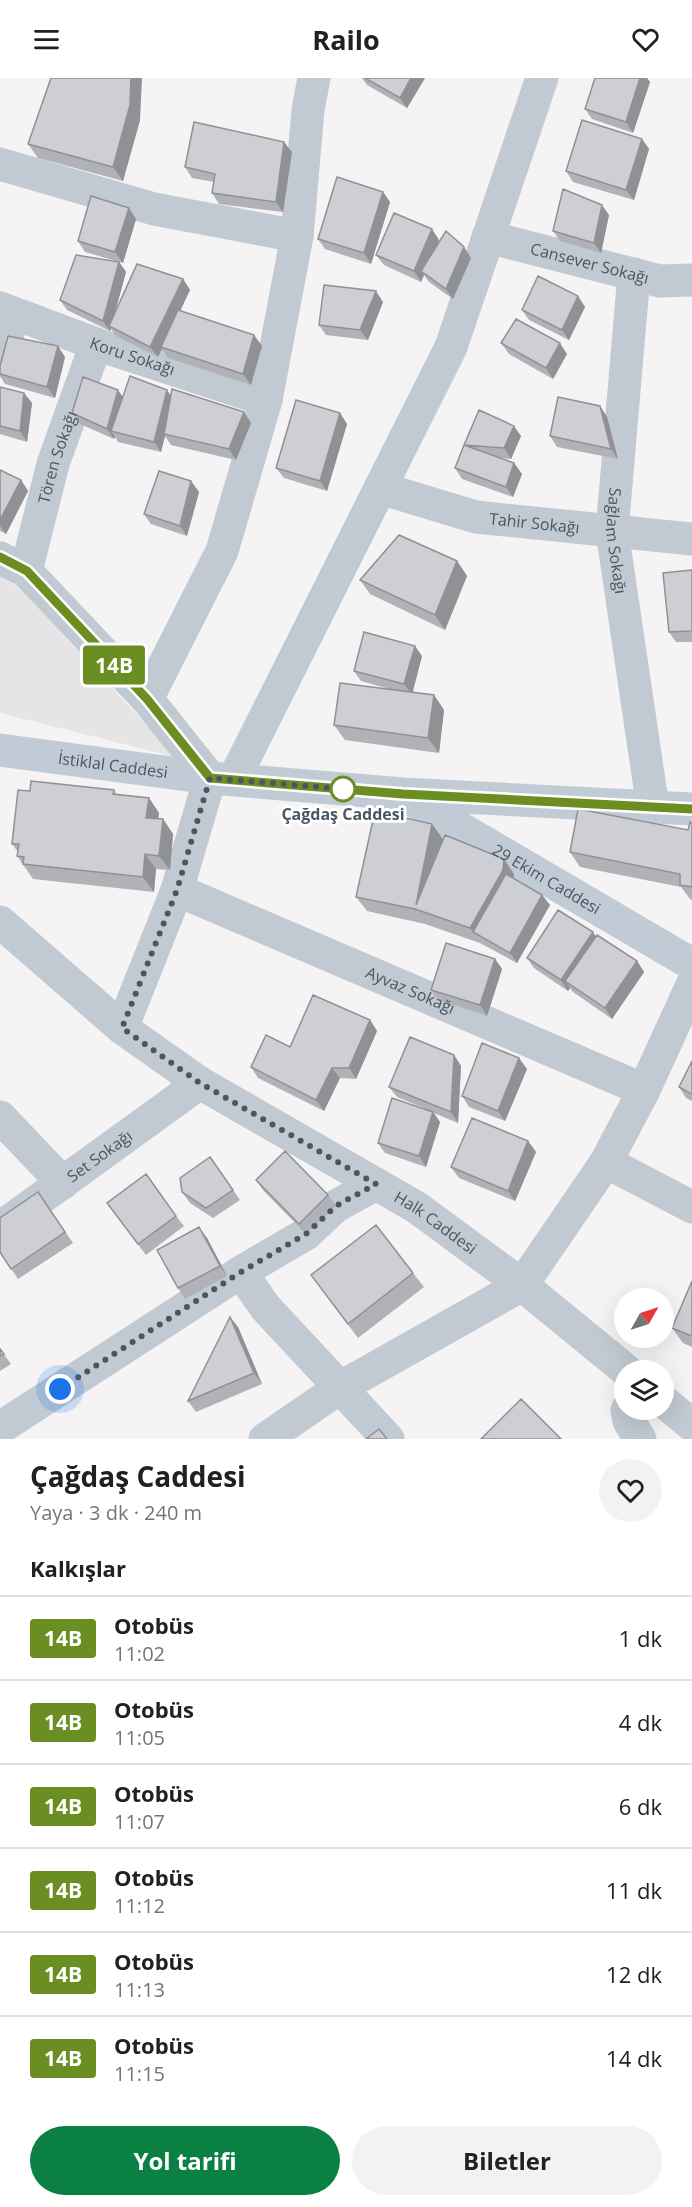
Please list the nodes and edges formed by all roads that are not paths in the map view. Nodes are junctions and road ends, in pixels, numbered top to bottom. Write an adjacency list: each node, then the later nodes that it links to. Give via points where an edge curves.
1 (314, 78): 4 (street)
2 (542, 78): 5 (street)
3 (0, 164): 4 (street, via 154,209)
4 (297, 236): 11 (street)
5 (488, 237): 6 (street, Cansever Sokağı); 12 (street, via 451,347)
6 (634, 274): 7 (street, Cansever Sokağı, via 660,281); 13 (street, Sağlam Sokağı)
7 (692, 280)
8 (7, 311): 9 (street, Koru Sokağı); 10 (street)
9 (96, 344): 11 (street, Koru Sokağı); 15 (street, Tören Sokağı)
10 (0, 356)
11 (266, 400): 16 (street, via 222,551)
12 (380, 488): 13 (street, Tahir Sokağı, via 476,517); 18 (street)
13 (612, 531): 14 (street, Tahir Sokağı); 20 (street, Sağlam Sokağı)
14 (692, 539)
15 (13, 564): 16 (street)
16 (147, 699): 18 (street)
17 (0, 750): 18 (street, İstiklal Caddesi)
18 (222, 779): 19 (street, İstiklal Caddesi); 22 (street)
19 (403, 794): 20 (street, İstiklal Caddesi); 24 (street, 29 Ekim Caddesi)
20 (653, 808): 21 (street, İstiklal Caddesi)
21 (692, 809)
22 (177, 890): 26 (street); 28 (street, Ayvaz Sokağı)
23 (0, 922): 26 (street, Halk Caddesi)
24 (692, 964)
25 (692, 985): 28 (street)
26 (122, 1028): 27 (street, Halk Caddesi)
27 (200, 1083): 31 (street, Set Sokağı); 32 (street, Halk Caddesi)
28 (644, 1090): 30 (street)
29 (0, 1117): 31 (street)
30 (606, 1162): 33 (street); 36 (street)
31 (63, 1183): 34 (street, Set Sokağı)
32 (376, 1184): 35 (street, via 336,1206 306,1234); 36 (street, Halk Caddesi, via 416,1207)
33 (692, 1207)
34 (0, 1228)
35 (241, 1272): 38 (street, via 265,1307); 42 (street)
36 (522, 1285): 37 (street, Halk Caddesi); 38 (street)
37 (614, 1360)
38 (341, 1387): 43 (street); 44 (street)
39 (674, 1410): 41 (street)
40 (629, 1420): 45 (street)
41 (692, 1425)
42 (0, 1428)
43 (265, 1439)
44 (388, 1439)
45 (640, 1439)

